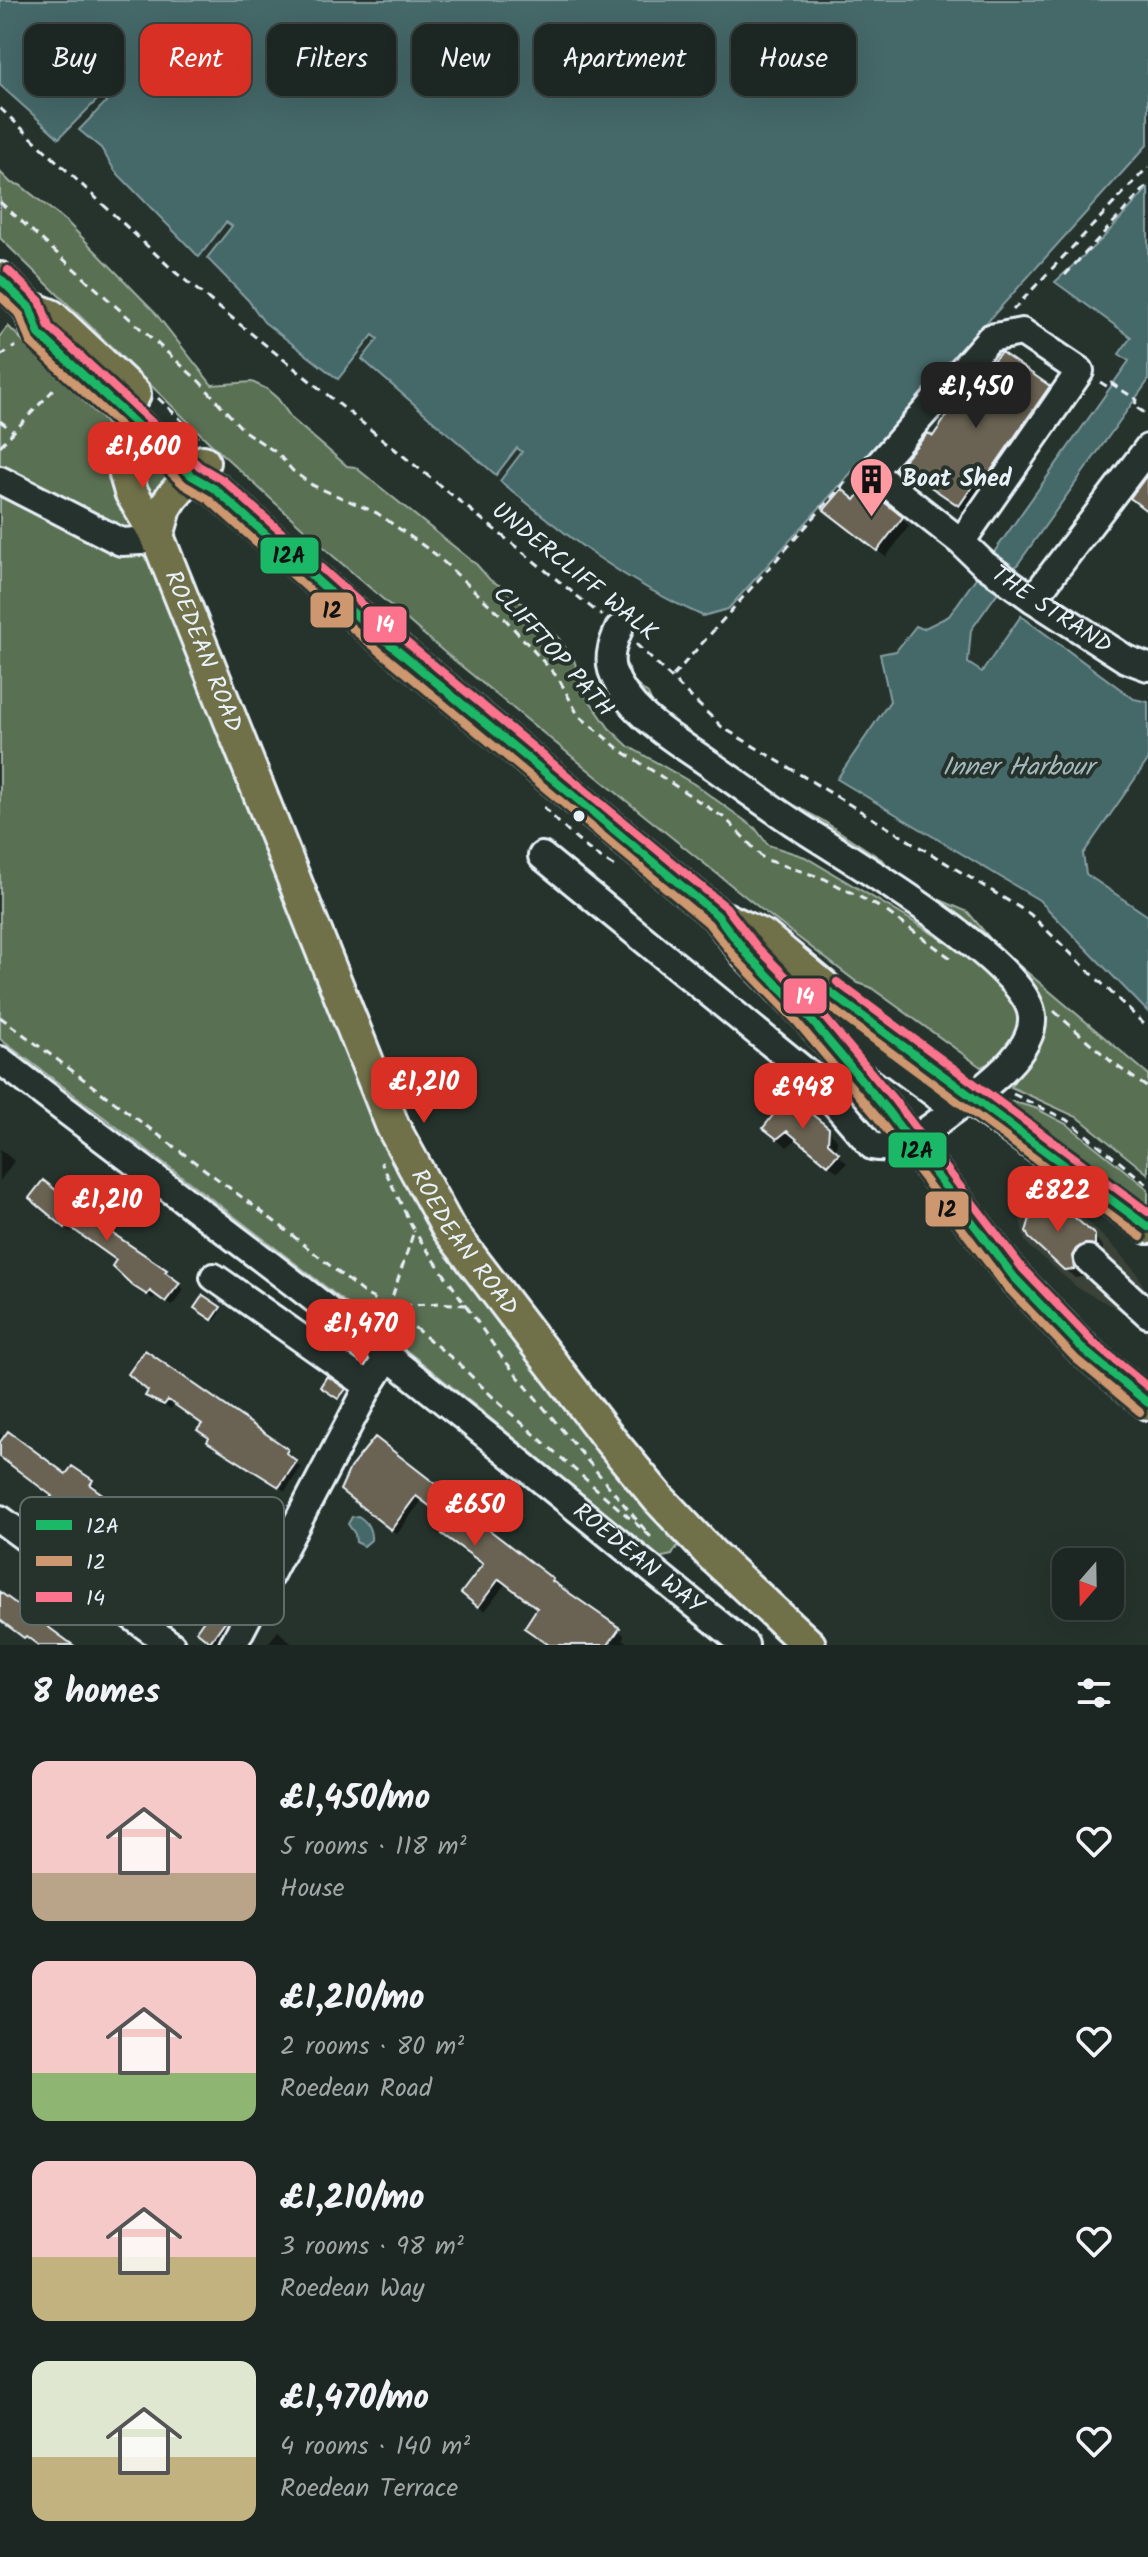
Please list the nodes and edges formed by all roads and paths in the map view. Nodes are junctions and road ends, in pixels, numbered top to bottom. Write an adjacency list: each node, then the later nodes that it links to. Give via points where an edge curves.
1 (0, 108): 23 (path, UNDERCLIFF WALK, via 175,272)
2 (1148, 185): 4 (path)
3 (0, 202): 31 (path, CLIFFTOP PATH, via 293,471 312,485 377,513 435,554 559,679 578,715 619,749 726,819 764,859 825,879 881,908)
4 (1065, 275)
5 (0, 279): 6 (main road)
6 (30, 308): 13 (main road, via 39,334); 18 (main road, via 51,316)
7 (21, 343): 8 (path)
8 (0, 356)
9 (1111, 383): 12 (path, via 1137,400 1134,406)
10 (58, 386): 15 (path)
11 (159, 399): 18 (path)
12 (1148, 415)
13 (127, 418): 18 (main road); 20 (main road, ROEDEAN ROAD, via 126,475)
14 (0, 421): 15 (path)
15 (14, 432): 16 (path)
16 (0, 446)
17 (1148, 448): 22 (street)
18 (204, 467): 20 (main road, via 165,508); 30 (main road, via 368,626)
19 (0, 480): 20 (street, via 121,542)
20 (157, 536): 45 (main road, ROEDEAN ROAD, via 393,1127)
21 (961, 542): 21 (street, THE STRAND, via 1080,371 1022,332 990,338 872,472); 22 (street, THE STRAND)
22 (1027, 595): 25 (street, THE STRAND, via 1126,659)
23 (619, 629): 26 (path, UNDERCLIFF WALK); 33 (street, via 611,648 612,669 650,720 962,935 1002,970 1028,1003)
24 (684, 663): 26 (path)
25 (1148, 667)
26 (672, 677): 34 (path, UNDERCLIFF WALK, via 722,727 1030,914)
27 (539, 801): 29 (path, via 567,832)
28 (542, 856): 38 (street, via 812,1077 867,1143 878,1147)
29 (627, 873)
30 (717, 915): 37 (main road, via 764,937 837,998); 38 (main road)
31 (954, 960)
32 (0, 1017): 46 (path)
33 (1032, 1018): 36 (path, via 1039,1012 1057,1013); 37 (street, via 1027,1040)
34 (1148, 1028)
35 (0, 1060): 48 (street, ROEDEAN WAY)
36 (1148, 1088)
37 (973, 1096): 38 (street); 40 (path, via 1069,1121); 41 (main road)
38 (910, 1141): 51 (main road, via 1014,1277 1085,1351)
39 (380, 1161): 42 (path)
40 (1148, 1185)
41 (1148, 1227)
42 (414, 1231): 45 (path); 46 (path)
43 (1088, 1259): 47 (street)
44 (214, 1277): 50 (street)
45 (477, 1295): 46 (path); 46 (path, via 501,1356 650,1536); 60 (main road, ROEDEAN ROAD, via 712,1555)
46 (389, 1307): 48 (path)
47 (1148, 1314)
48 (360, 1334): 49 (street, ROEDEAN WAY)
49 (388, 1356): 50 (street); 59 (street, ROEDEAN WAY)
50 (369, 1386): 54 (street)
51 (1148, 1403)
52 (0, 1519): 53 (street)
53 (20, 1534)
54 (284, 1548)
55 (144, 1625): 57 (street)
56 (244, 1625): 58 (street)
57 (171, 1645)
58 (233, 1645)
59 (745, 1645)
60 (809, 1645)

